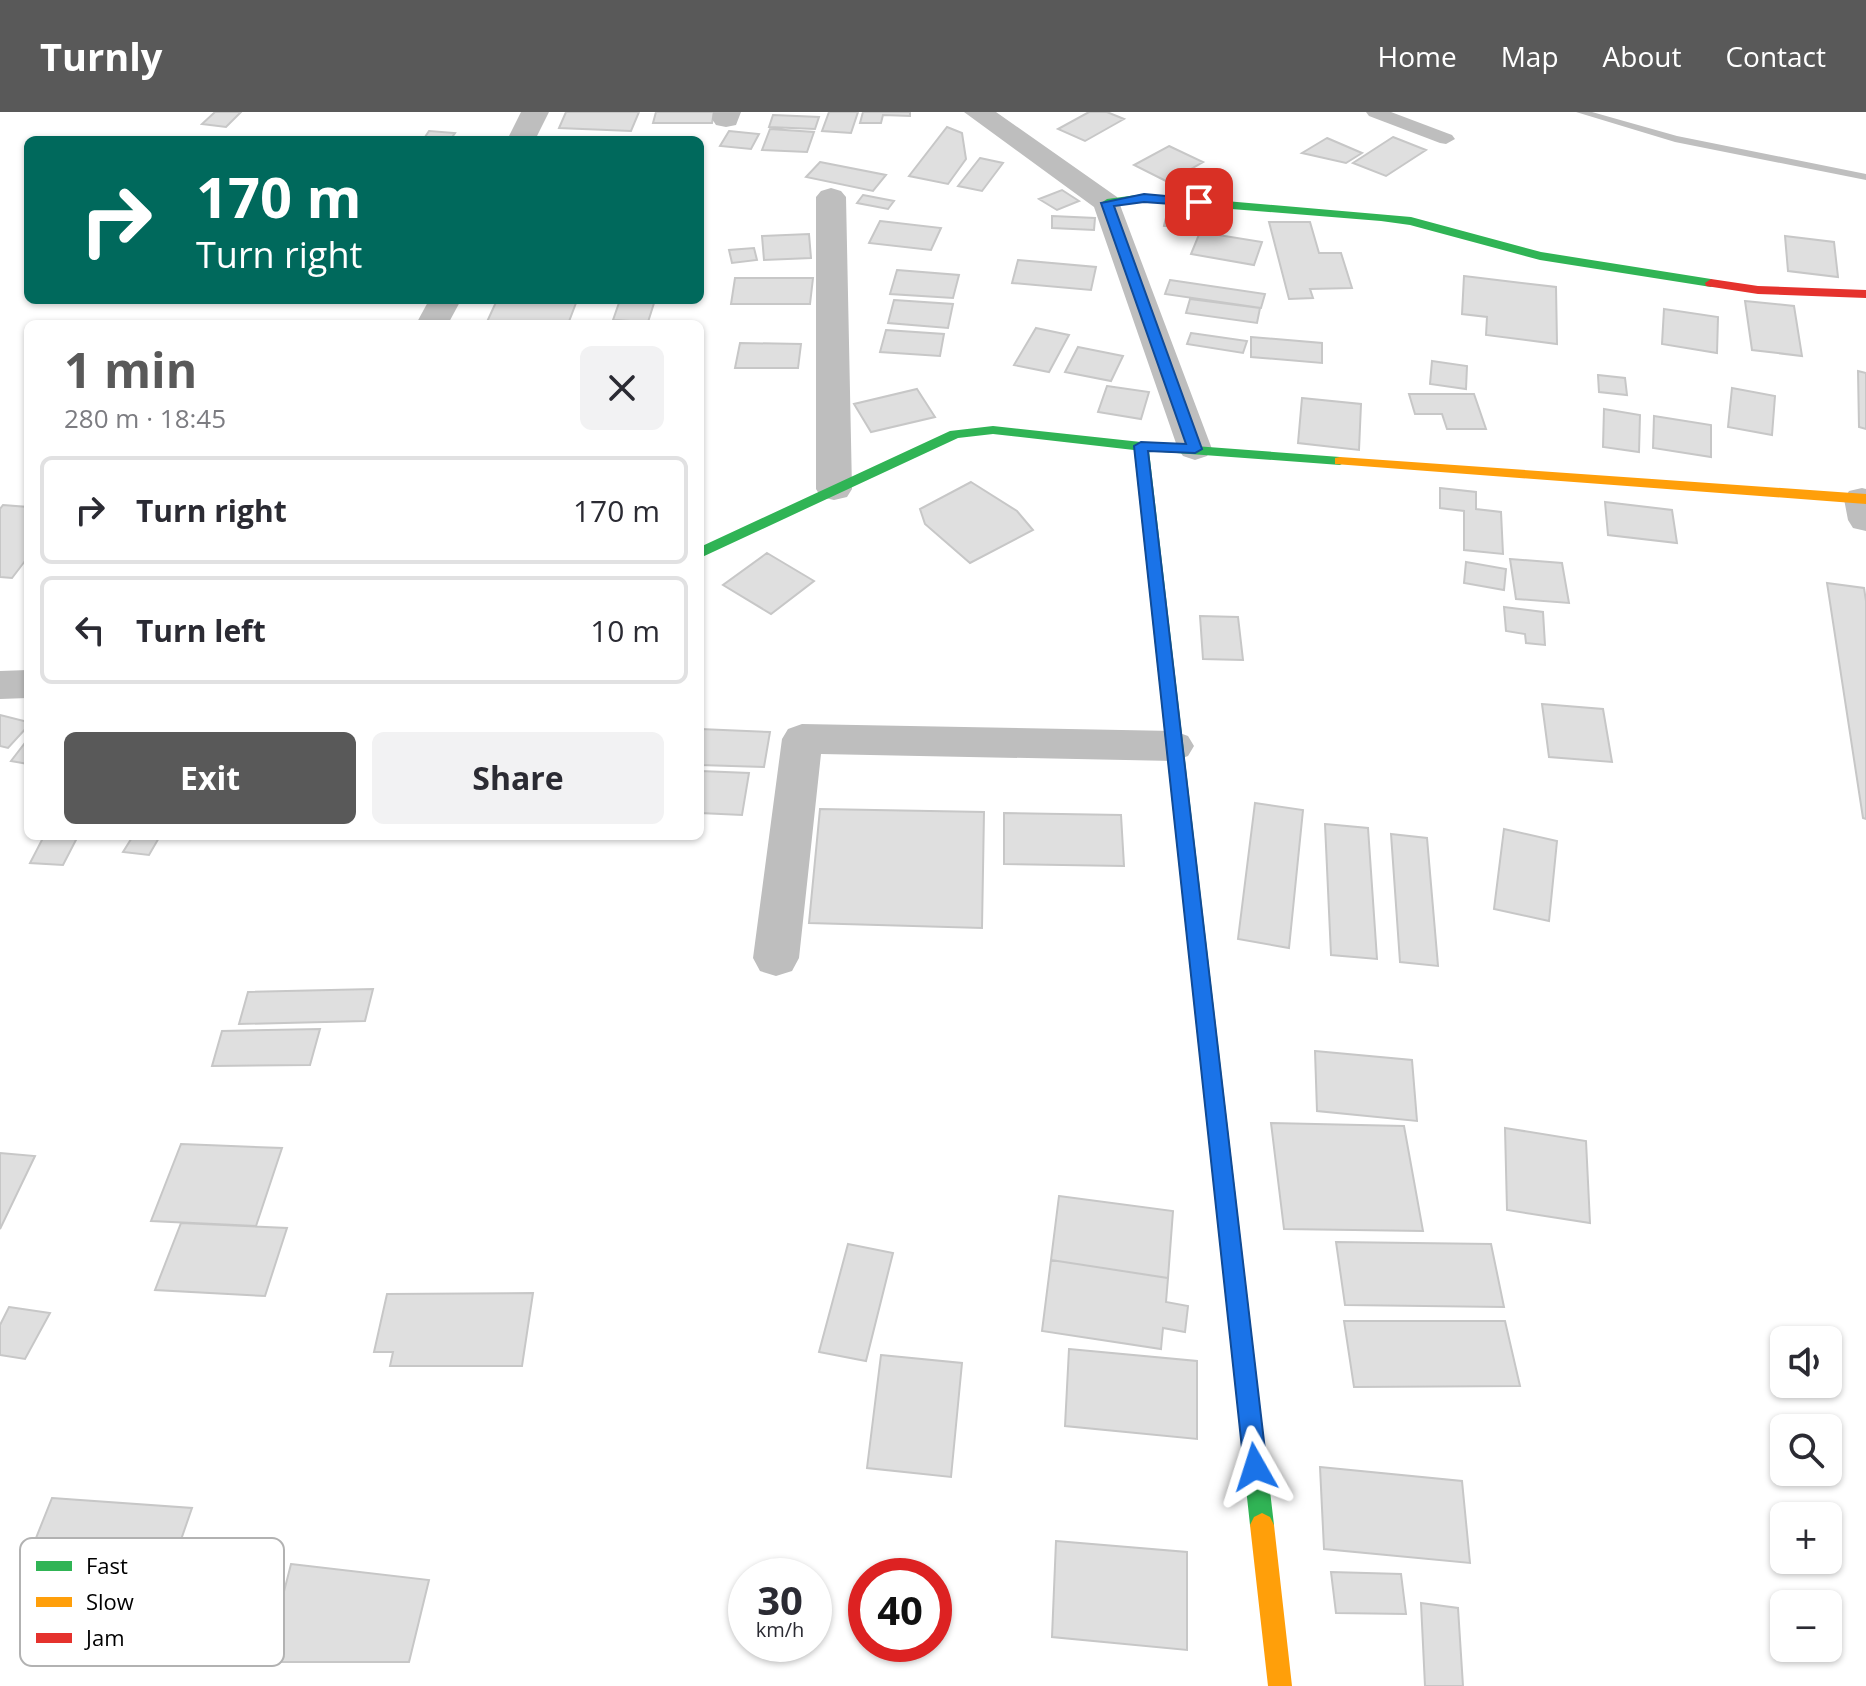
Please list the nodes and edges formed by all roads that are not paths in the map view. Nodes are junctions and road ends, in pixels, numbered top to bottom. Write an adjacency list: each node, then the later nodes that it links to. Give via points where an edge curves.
1 (535, 112): 4 (street)
2 (978, 112): 7 (street)
3 (1375, 112): 5 (lane)
4 (523, 136)
5 (1446, 139)
6 (831, 197): 11 (street)
7 (1107, 203): 8 (street, via 1144,198 1396,219 1540,256 1758,290); 10 (street)
8 (1866, 294)
9 (1141, 446): 10 (street); 11 (street, via 993,430 955,434); 16 (street)
10 (1195, 449): 12 (street)
11 (834, 489): 13 (street)
12 (1865, 506)
13 (704, 551)
14 (24, 684): 15 (street)
15 (0, 685)
16 (1174, 746): 17 (street, via 802,739); 18 (street)
17 (776, 958)
18 (1280, 1686)

